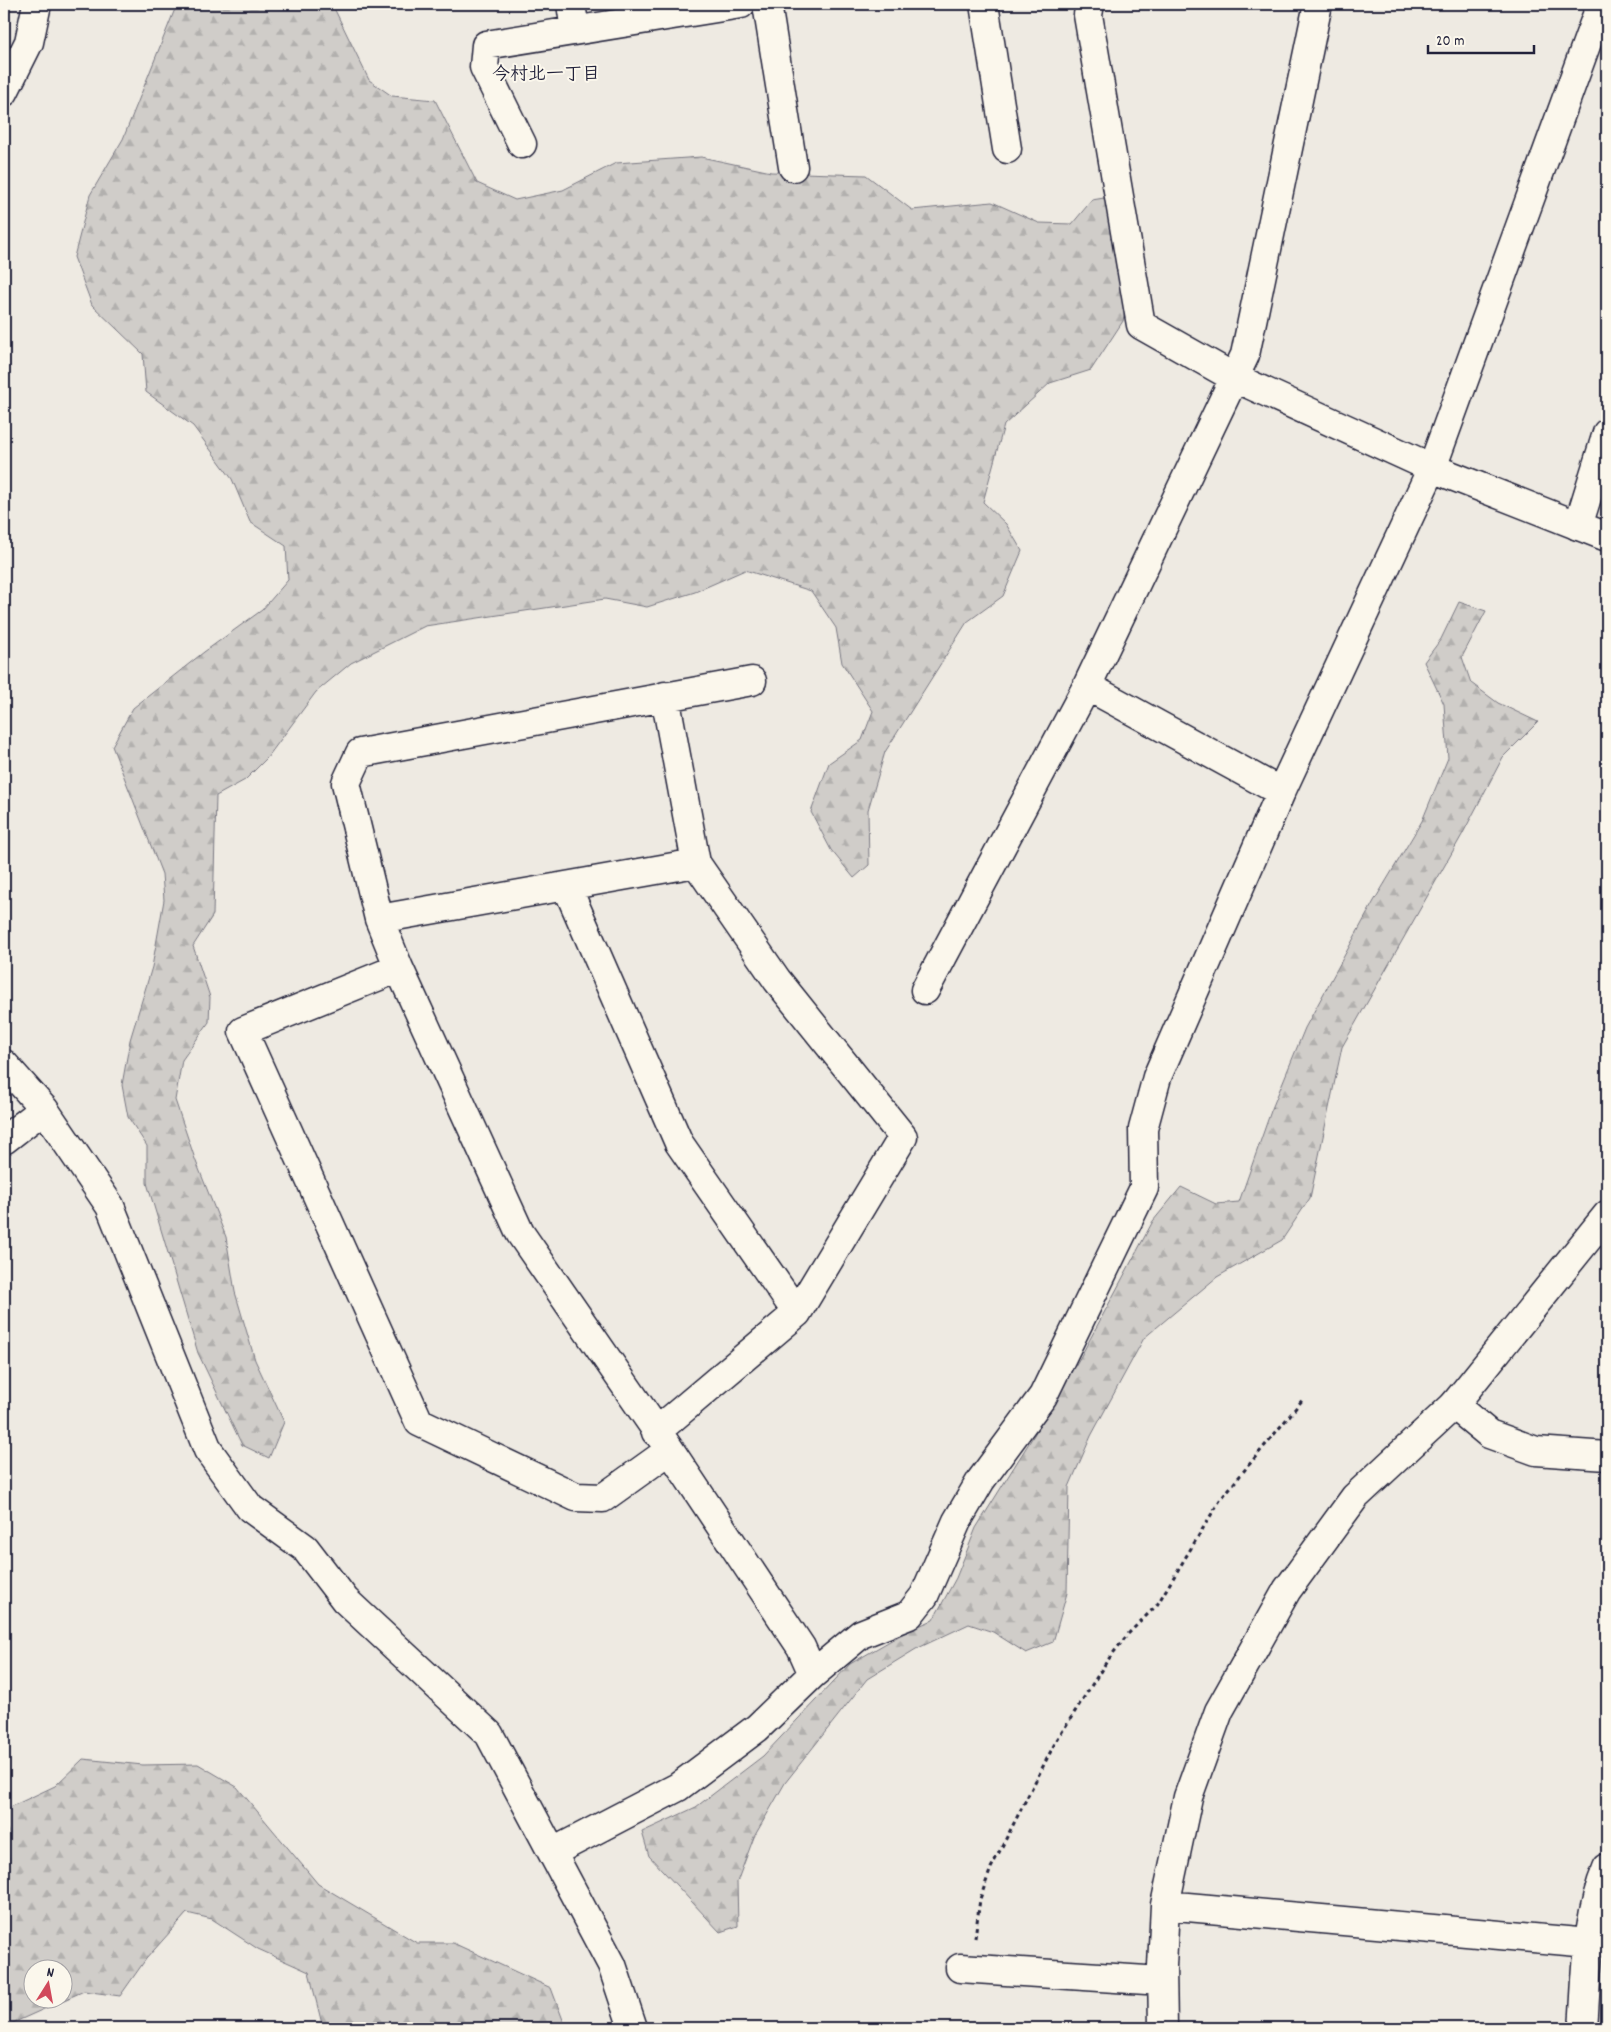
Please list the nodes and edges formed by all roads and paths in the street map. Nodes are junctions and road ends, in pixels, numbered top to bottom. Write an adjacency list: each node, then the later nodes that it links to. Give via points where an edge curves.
1 (37, 4): 10 (street, via 29,42)
2 (571, 4): 9 (street)
3 (741, 4): 9 (street)
4 (767, 4): 13 (street)
5 (984, 4): 12 (street)
6 (1090, 4): 14 (street, via 1088,15 1141,325)
7 (1318, 4): 14 (street, via 1245,355)
8 (1601, 4): 16 (street)
9 (575, 30): 11 (street, via 486,45 484,67)
10 (4, 92)
11 (522, 144)
12 (1008, 149)
13 (793, 167)
14 (1233, 378): 16 (street); 20 (street)
15 (1607, 433): 17 (street)
16 (1432, 468): 17 (street); 22 (street)
17 (1578, 526): 18 (street)
18 (1607, 537)
19 (752, 681): 21 (street)
20 (1088, 686): 22 (street); 27 (street)
21 (666, 696): 23 (street); 25 (street, via 360,753 346,783)
22 (1281, 792): 37 (street, via 1157,1077 1143,1129 1144,1188 1043,1396 981,1480 957,1521 924,1596 909,1615 861,1634)
23 (696, 863): 24 (street); 32 (street, via 777,980 903,1137)
24 (567, 887): 25 (street); 32 (street, via 679,1143)
25 (379, 919): 26 (street)
26 (399, 968): 35 (street, via 520,1233); 35 (street, via 243,1031 419,1422 576,1497 603,1498)
27 (925, 990)
28 (4, 1064): 29 (street)
29 (44, 1109): 30 (street); 38 (street, via 110,1206 208,1450 250,1508 305,1548 345,1600 489,1734)
30 (4, 1140)
31 (1607, 1215): 34 (street)
32 (797, 1313): 35 (street)
33 (1304, 1398): 42 (path, via 1220,1500 1157,1605 1107,1661 1055,1743 991,1868 980,1899)
34 (1454, 1405): 36 (street, via 1489,1434 1536,1451); 40 (street, via 1355,1497 1287,1590 1219,1711 1188,1797)
35 (663, 1441): 37 (street, via 800,1647)
36 (1607, 1456)
37 (813, 1674): 38 (street, via 758,1728 678,1787)
38 (553, 1852): 44 (street, via 612,1965)
39 (1607, 1868): 41 (street)
40 (1166, 1905): 41 (street); 43 (street)
41 (1589, 1943): 46 (street)
42 (967, 1968): 43 (street)
43 (1162, 1981): 45 (street)
44 (634, 2028)
45 (1163, 2028)
46 (1583, 2028)

